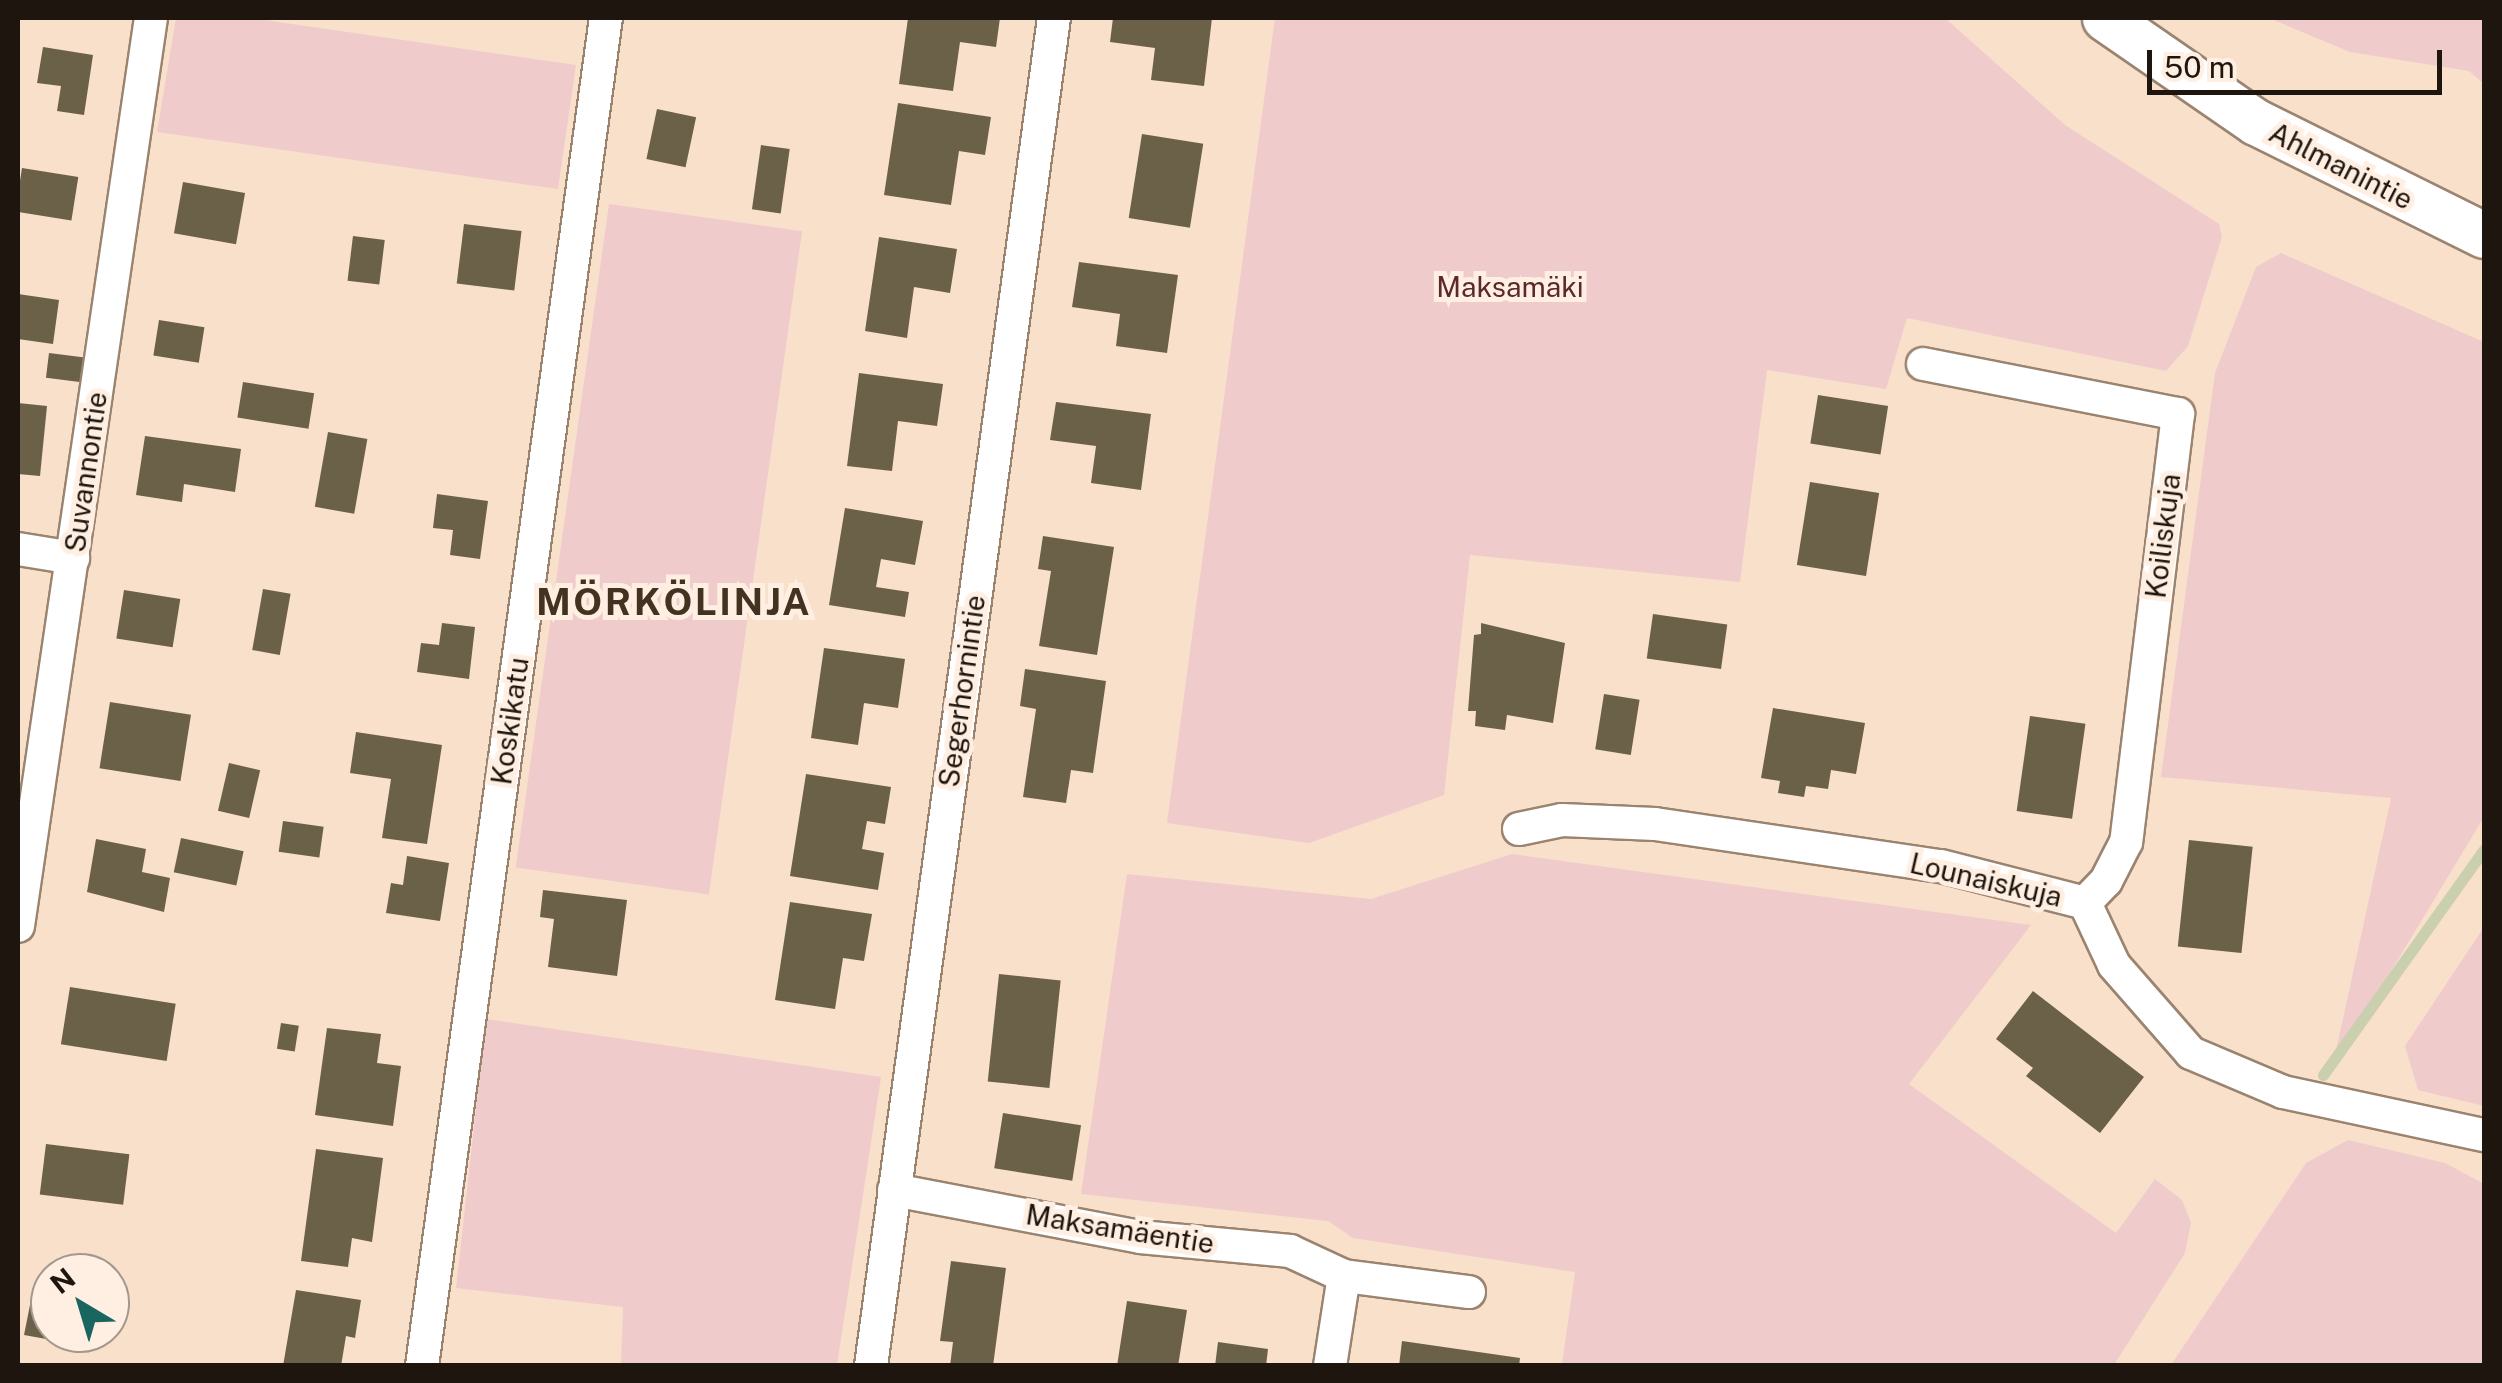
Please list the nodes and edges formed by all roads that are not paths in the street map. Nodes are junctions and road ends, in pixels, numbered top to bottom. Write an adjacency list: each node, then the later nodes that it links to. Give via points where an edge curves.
1 (152, 18): 8 (street, Suvannontie)
2 (606, 18): 16 (street, Koskikatu)
3 (1054, 18): 13 (street, Segerhornintie)
4 (2105, 18): 5 (street, Ahlmanintie, via 2270,130)
5 (2484, 234)
6 (1923, 364): 10 (street, Koiliskuja, via 2178,414 2126,842 2106,882)
7 (18, 549): 8 (street)
8 (74, 558): 11 (street, Suvannontie)
9 (1519, 830): 10 (street, Lounaiskuja, via 1562,820 1655,824 1941,866)
10 (2086, 903): 12 (street, Lounaiskuja, via 2114,965 2191,1052 2283,1092)
11 (18, 926)
12 (2484, 1135)
13 (894, 1190): 14 (street, Maksamäentie, via 1140,1237 1290,1251); 17 (street, Segerhornintie)
14 (1344, 1276): 15 (street, Maksamäentie); 18 (street)
15 (1469, 1292)
16 (422, 1366)
17 (870, 1366)
18 (1330, 1366)

